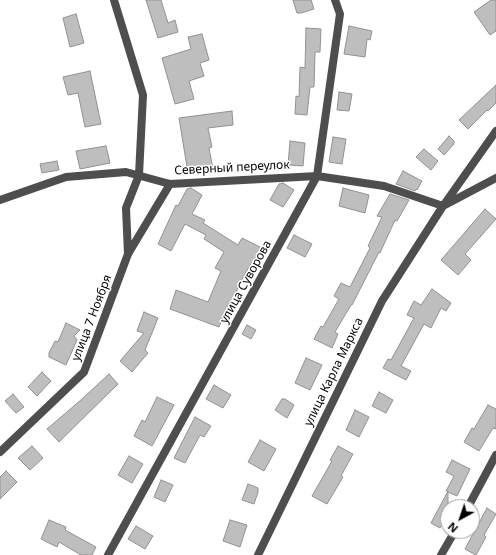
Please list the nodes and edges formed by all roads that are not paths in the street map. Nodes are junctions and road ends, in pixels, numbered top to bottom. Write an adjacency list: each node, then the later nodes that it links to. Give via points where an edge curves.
1 (114, 0): 4 (street, улица 7 Ноября, via 143,95)
2 (335, 0): 5 (street, улица Суворова, via 340,14)
3 (496, 131): 9 (street, улица Карла Маркса)
4 (139, 176): 7 (street, Северный переулок); 8 (street, Северный переулок, via 126,172 66,177); 10 (street, улица 7 Ноября, via 126,208)
5 (317, 176): 7 (street, Северный переулок); 9 (street, Северный переулок, via 384,186); 15 (street, улица Суворова)
6 (496, 178): 9 (street, улица Карла Маркса)
7 (170, 184): 10 (street, улица 7 Ноября)
8 (0, 200)
9 (443, 206): 16 (street, улица Карла Маркса, via 382,301)
10 (128, 254): 11 (street, улица 7 Ноября, via 84,372)
11 (0, 452)
12 (495, 458): 13 (street)
13 (472, 499)
14 (450, 539): 17 (street)
15 (108, 555)
16 (258, 555)
17 (441, 555)

